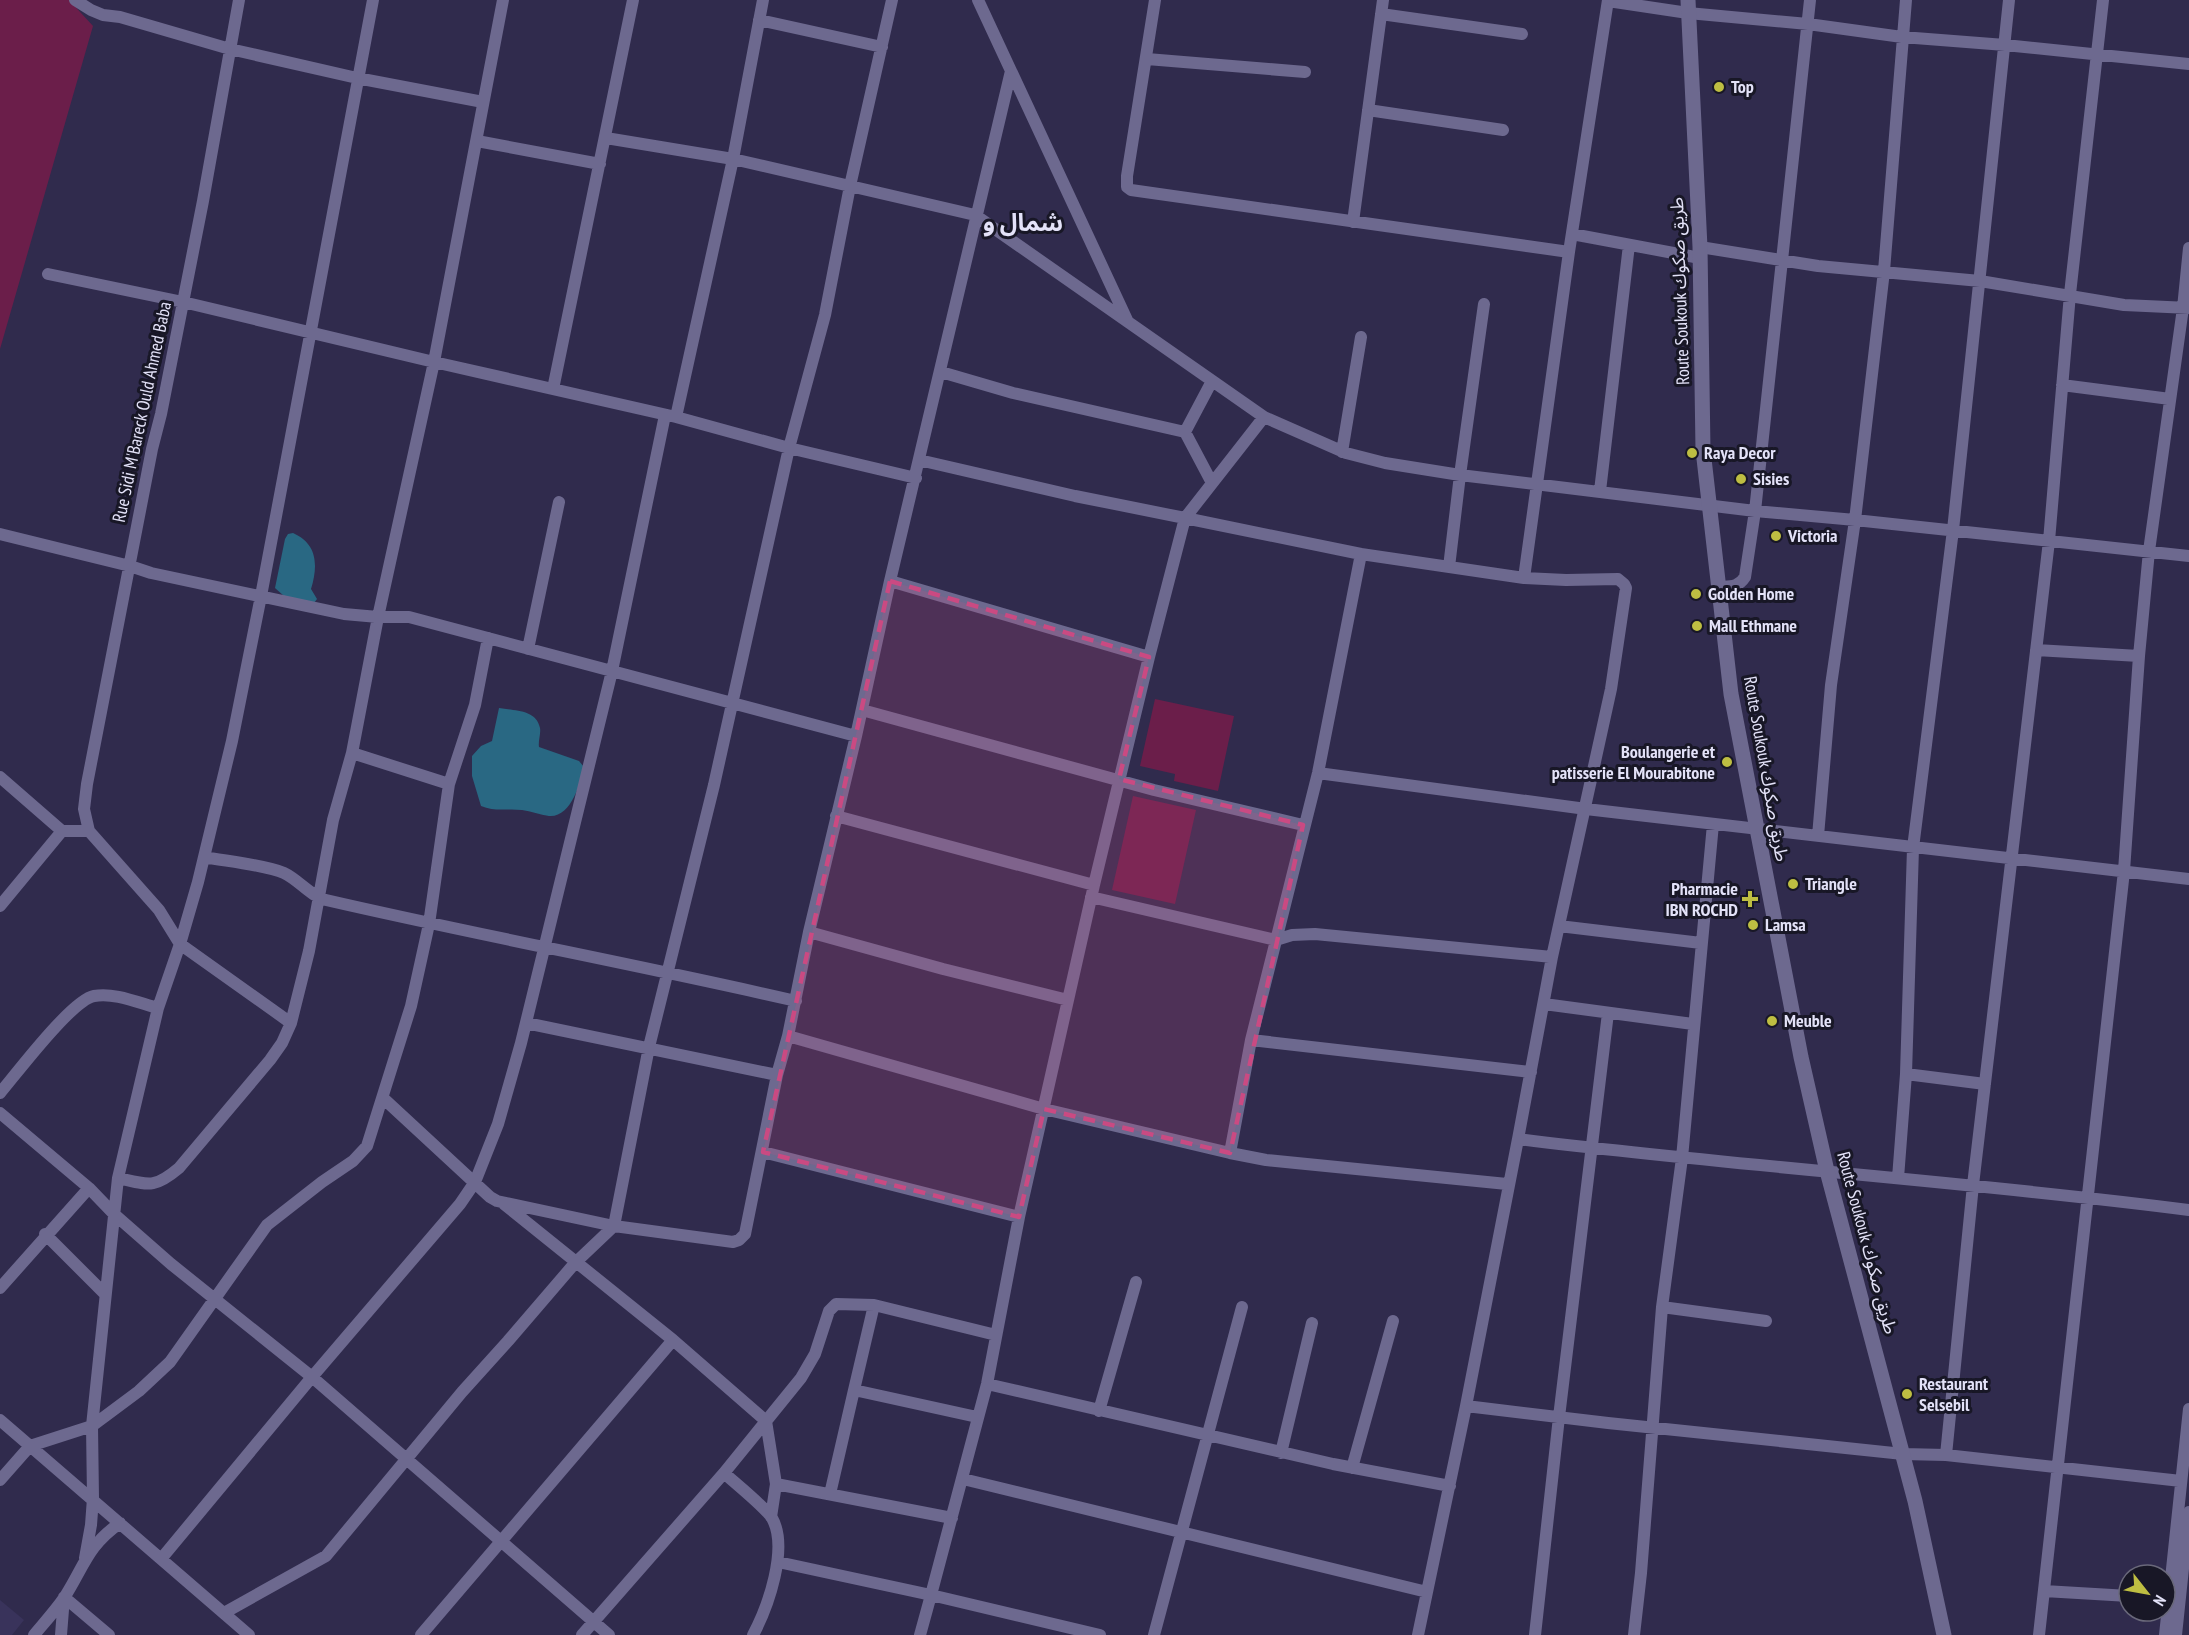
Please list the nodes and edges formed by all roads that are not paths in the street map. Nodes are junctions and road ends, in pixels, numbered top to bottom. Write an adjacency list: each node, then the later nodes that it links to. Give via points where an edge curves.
1 (75, 0): 24 (street, via 103,15)
2 (239, 0): 24 (street, Rue Sidi M'Bareck Ould Ahmed Baba)
3 (373, 0): 30 (street)
4 (503, 0): 31 (street)
5 (633, 0): 34 (street)
6 (763, 0): 18 (street)
7 (892, 0): 23 (street)
8 (978, 0): 28 (street)
9 (1155, 0): 26 (street)
10 (1383, 0): 17 (street)
11 (1608, 0): 16 (street); 41 (street)
12 (1810, 0): 19 (street)
13 (1906, 0): 21 (street)
14 (2009, 0): 22 (street)
15 (2103, 0): 25 (street)
16 (1688, 7): 19 (street); 45 (street, Route Soukouk طريق صكوك)
17 (1381, 14): 20 (street); 32 (street)
18 (759, 20): 23 (street); 36 (street)
19 (1808, 24): 21 (street); 46 (street)
20 (1522, 34)
21 (1902, 37): 22 (street); 47 (street)
22 (2005, 45): 25 (street); 49 (street)
23 (882, 47): 38 (street)
24 (230, 49): 30 (street); 51 (street, Rue Sidi M'Bareck Ould Ahmed Baba)
25 (2097, 55): 27 (street); 50 (street)
26 (1147, 58): 29 (street); 40 (street, via 1127,187)
27 (2189, 64)
28 (1011, 71): 39 (street); 54 (street)
29 (1305, 72)
30 (357, 78): 31 (street); 55 (street)
31 (483, 102): 35 (street)
32 (1368, 110): 33 (street); 40 (street)
33 (1503, 130)
34 (606, 138): 36 (street); 37 (street)
35 (477, 141): 37 (street); 57 (street)
36 (733, 159): 38 (street); 63 (street)
37 (600, 164): 61 (street)
38 (850, 186): 39 (street); 66 (street, via 825,315)
39 (975, 215): 54 (street); 58 (street)
40 (1353, 222): 44 (street)
41 (1572, 234): 42 (street); 44 (street)
42 (1629, 245): 45 (street); 73 (street)
43 (2189, 248): 53 (street)
44 (1569, 252): 72 (street)
45 (1700, 253): 46 (street); 75 (street, Route Soukouk طريق صكوك, via 1703,450)
46 (1781, 260): 47 (street); 76 (street)
47 (1884, 271): 49 (street); 78 (street)
48 (48, 274): 51 (street)
49 (1980, 281): 50 (street); 79 (street)
50 (2070, 294): 53 (street, via 2124,305); 60 (street)
51 (183, 302): 55 (street); 85 (street, Rue Sidi M'Bareck Ould Ahmed Baba)
52 (1484, 304): 69 (street)
53 (2186, 308): 62 (street)
54 (1129, 324): 59 (street)
55 (309, 333): 57 (street); 90 (street)
56 (1361, 337): 67 (street)
57 (434, 362): 61 (street); 91 (street)
58 (941, 372): 65 (street, via 1013,393); 68 (street)
59 (1212, 381): 64 (street); 65 (street)
60 (2062, 385): 62 (street); 81 (street)
61 (553, 389): 63 (street)
62 (2170, 399): 82 (street)
63 (671, 416): 66 (street); 97 (street)
64 (1264, 417): 67 (street); 71 (street)
65 (1185, 432): 71 (street)
66 (789, 448): 70 (street); 98 (street)
67 (1342, 452): 69 (street)
68 (919, 460): 70 (street); 77 (street)
69 (1460, 475): 72 (street); 86 (street)
70 (916, 478): 88 (street)
71 (1212, 483): 77 (street)
72 (1537, 485): 73 (street); 87 (street)
73 (1600, 491): 75 (street)
74 (559, 502): 93 (street)
75 (1708, 504): 76 (street); 89 (street, Route Soukouk طريق صكوك)
76 (1755, 511): 78 (street); 89 (street, via 1745,577 1736,586)
77 (1185, 518): 83 (street); 96 (street)
78 (1855, 520): 79 (street); 113 (street, via 1831,685)
79 (1953, 530): 81 (street); 114 (street)
80 (0, 534): 85 (street)
81 (2049, 541): 82 (street); 94 (street)
82 (2148, 551): 84 (street); 95 (street)
83 (1361, 554): 86 (street); 102 (street)
84 (2189, 556)
85 (130, 566): 90 (street); 112 (street, Rue Sidi M'Bareck Ould Ahmed Baba, via 87,784 84,809)
86 (1449, 567): 87 (street)
87 (1524, 578): 106 (street, via 1618,579 1626,588 1611,689)
88 (890, 580): 96 (street); 99 (street)
89 (1718, 587): 110 (street, Route Soukouk طريق صكوك, via 1731,694)
90 (261, 596): 91 (street, via 344,614); 115 (street)
91 (378, 617): 92 (street, via 409,617); 101 (street)
92 (488, 638): 93 (street); 105 (street, via 475,705)
93 (528, 649): 97 (street)
94 (2036, 650): 95 (street); 116 (street)
95 (2139, 656): 117 (street)
96 (1149, 657): 104 (street)
97 (612, 671): 98 (street); 128 (street)
98 (733, 704): 100 (street); 130 (street)
99 (862, 710): 100 (street); 104 (street)
100 (856, 736): 107 (street)
101 (352, 753): 105 (street); 120 (street, via 333,820)
102 (1318, 773): 106 (street); 109 (street)
103 (0, 777): 111 (street)
104 (1119, 779): 109 (street); 119 (street)
105 (449, 784): 122 (street)
106 (1586, 809): 108 (street); 123 (street)
107 (836, 816): 119 (street); 124 (street)
108 (1713, 824): 110 (street); 126 (street)
109 (1303, 825): 125 (street)
110 (1759, 830): 113 (street); 155 (street, Route Soukouk طريق صكوك, via 1773,919)
111 (62, 831): 112 (street); 121 (street)
112 (89, 831): 127 (street, via 159,910)
113 (1818, 836): 114 (street)
114 (1913, 848): 116 (street); 143 (street)
115 (204, 857): 120 (street, via 282,872); 127 (street)
116 (2012, 860): 117 (street); 145 (street)
117 (2124, 871): 118 (street); 162 (street)
118 (2189, 879)
119 (1092, 891): 125 (street); 131 (street)
120 (319, 898): 122 (street); 136 (street)
121 (0, 906)
122 (429, 924): 128 (street); 147 (street, via 411,1006)
123 (1559, 926): 126 (street); 129 (street)
124 (808, 932): 131 (street); 132 (street)
125 (1276, 940): 129 (street, via 1308,934); 140 (street)
126 (1701, 943): 138 (street)
127 (180, 944): 134 (street); 136 (street)
128 (545, 948): 130 (street); 137 (street)
129 (1552, 957): 133 (street)
130 (668, 973): 132 (street); 141 (street)
131 (1068, 1000): 148 (street)
132 (796, 1002): 139 (street)
133 (1544, 1004): 135 (street); 142 (street)
134 (158, 1008): 146 (street, via 93,996 70,1011); 156 (street)
135 (1608, 1013): 138 (street); 151 (street)
136 (291, 1023): 156 (street, via 270,1060 178,1168 152,1184)
137 (526, 1023): 141 (street); 158 (street, via 498,1124)
138 (1694, 1024): 154 (street)
139 (789, 1036): 144 (street); 148 (street)
140 (1251, 1040): 142 (street); 153 (street)
141 (649, 1047): 144 (street); 167 (street)
142 (1531, 1072): 150 (street)
143 (1906, 1074): 145 (street); 157 (street)
144 (777, 1075): 152 (street)
145 (1985, 1084): 160 (street)
146 (0, 1093)
147 (383, 1098): 158 (street); 173 (street, via 366,1146 353,1161 267,1226)
148 (1044, 1109): 153 (street); 166 (street)
149 (0, 1113): 161 (street)
150 (1518, 1139): 151 (street); 159 (street)
151 (1593, 1148): 154 (street); 189 (street)
152 (763, 1152): 166 (street); 167 (street, via 745,1234 739,1240)
153 (1230, 1153): 159 (street)
154 (1682, 1158): 155 (street); 175 (street)
155 (1827, 1172): 157 (street); 197 (street, Route Soukouk طريق صكوك)
156 (118, 1178): 165 (street)
157 (1898, 1178): 160 (street)
158 (475, 1182): 163 (street); 182 (street)
159 (1508, 1184): 185 (street)
160 (1973, 1185): 162 (street); 198 (street)
161 (89, 1188): 165 (street); 168 (street)
162 (2089, 1197): 164 (street); 200 (street)
163 (503, 1204): 167 (street); 169 (street)
164 (2189, 1210)
165 (114, 1214): 172 (street); 173 (street)
166 (1019, 1217): 180 (street)
167 (614, 1226): 169 (street)
168 (45, 1234): 171 (street); 172 (street)
169 (575, 1263): 181 (street); 199 (street)
170 (1136, 1282): 187 (street)
171 (0, 1287)
172 (105, 1294): 192 (street)
173 (215, 1299): 182 (street); 192 (street, via 170,1362 139,1391)
174 (874, 1305): 180 (street); 184 (street); 191 (street, via 836,1304 829,1311 809,1367)
175 (1662, 1306): 178 (street); 193 (street)
176 (1242, 1307): 194 (street)
177 (1393, 1321): 201 (street)
178 (1766, 1321)
179 (1312, 1323): 196 (street)
180 (996, 1335): 183 (street)
181 (673, 1340): 191 (street); 215 (street)
182 (312, 1377): 199 (street); 217 (street)
183 (987, 1384): 187 (street); 188 (street)
184 (854, 1390): 188 (street); 208 (street)
185 (1466, 1406): 189 (street); 207 (street)
186 (2189, 1409): 205 (street)
187 (1099, 1411): 194 (street)
188 (977, 1417): 203 (street)
189 (1559, 1417): 193 (street); 239 (street)
190 (0, 1420): 195 (street)
191 (766, 1421): 202 (street); 206 (street)
192 (92, 1425): 195 (street); 209 (street)
193 (1652, 1426): 197 (street); 240 (street)
194 (1207, 1436): 196 (street); 214 (street)
195 (30, 1446): 204 (street); 209 (street)
196 (1281, 1453): 201 (street)
197 (1903, 1454): 198 (street); 241 (street, Route Soukouk طريق صكوك)
198 (1947, 1455): 200 (street)
199 (405, 1460): 215 (street); 225 (street, via 326,1556)
200 (2058, 1467): 205 (street); 220 (street)
201 (1352, 1468): 207 (street)
202 (724, 1473): 211 (street); 226 (street)
203 (963, 1479): 212 (street); 214 (street)
204 (0, 1480)
205 (2181, 1481): 219 (street)
206 (776, 1484): 208 (street); 211 (street)
207 (1450, 1486): 221 (street)
208 (830, 1494): 212 (street)
209 (93, 1498): 213 (street); 216 (street)
210 (2189, 1512): 243 (street)
211 (771, 1517): 218 (street)
212 (952, 1518): 222 (street)
213 (120, 1523): 216 (street); 217 (street)
214 (1182, 1532): 221 (street); 237 (street)
215 (503, 1541): 226 (street); 231 (street)
216 (85, 1558): 224 (street)
217 (161, 1559): 225 (street)
218 (778, 1562): 222 (street); 234 (street, via 765,1611)
219 (2171, 1563)
220 (2044, 1591): 223 (street); 242 (street)
221 (1428, 1592): 238 (street)
222 (931, 1595): 235 (street); 236 (street)
223 (2117, 1595)
224 (64, 1598): 227 (street); 228 (street); 229 (street)
225 (224, 1613): 230 (street)
226 (592, 1621): 232 (street); 233 (street)
227 (34, 1635)
228 (62, 1635)
229 (109, 1635)
230 (249, 1635)
231 (421, 1635)
232 (582, 1635)
233 (609, 1635)
234 (753, 1635)
235 (920, 1635)
236 (1100, 1635)
237 (1154, 1635)
238 (1418, 1635)
239 (1535, 1635)
240 (1634, 1635)
241 (1944, 1635)
242 (2039, 1635)
243 (2176, 1635)

